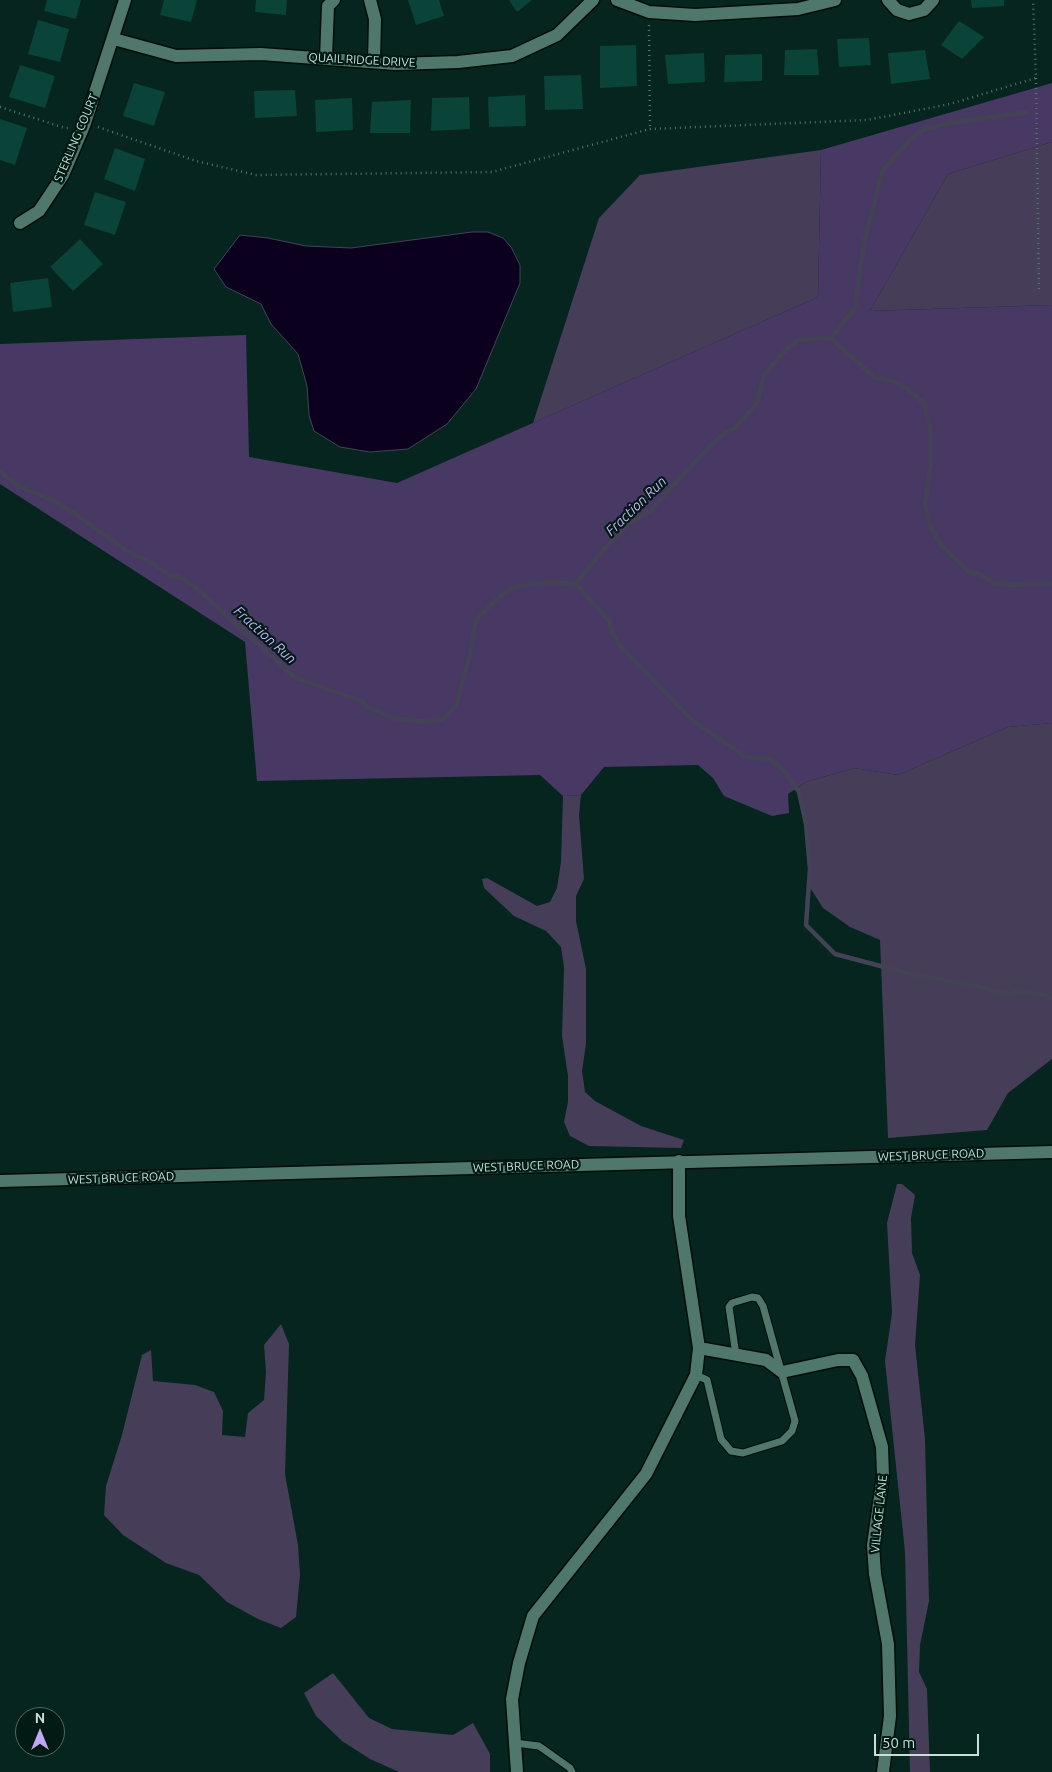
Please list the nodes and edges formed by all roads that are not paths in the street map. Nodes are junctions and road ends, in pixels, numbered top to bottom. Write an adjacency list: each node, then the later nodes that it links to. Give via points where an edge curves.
1 (125, 0): 9 (street, STERLING COURT)
2 (334, 0): 10 (street, via 328,6)
3 (370, 0): 11 (street, via 375,20)
4 (593, 0): 11 (street, QUAIL RIDGE DRIVE, via 557,35 512,56 458,62)
5 (617, 0): 6 (street, via 648,12 695,15 798,9)
6 (835, 0)
7 (888, 0): 8 (street, via 897,10 909,14 924,10)
8 (933, 0)
9 (114, 39): 10 (street, QUAIL RIDGE DRIVE, via 176,56 261,54); 12 (street, STERLING COURT, via 63,175 39,211)
10 (326, 58): 11 (street, QUAIL RIDGE DRIVE)
11 (374, 62)
12 (20, 223)
13 (1052, 1152): 14 (street, WEST BRUCE ROAD)
14 (679, 1161): 15 (street, WEST BRUCE ROAD); 16 (street, via 679,1216)
15 (0, 1182)
16 (699, 1348): 17 (street); 19 (street)
17 (736, 1355): 18 (street, via 766,1360); 18 (lane, via 728,1307 732,1302 758,1298)
18 (782, 1372): 19 (lane, via 795,1421 792,1432 782,1441 743,1453 732,1451 721,1439 707,1380); 23 (street, VILLAGE LANE, via 853,1360 862,1376 882,1447 883,1476 873,1545 888,1644 890,1716)
19 (696, 1375): 20 (street, via 646,1474 533,1616 512,1699)
20 (514, 1743): 21 (street); 22 (lane, via 540,1746)
21 (517, 1772)
22 (572, 1772)
23 (882, 1772)

